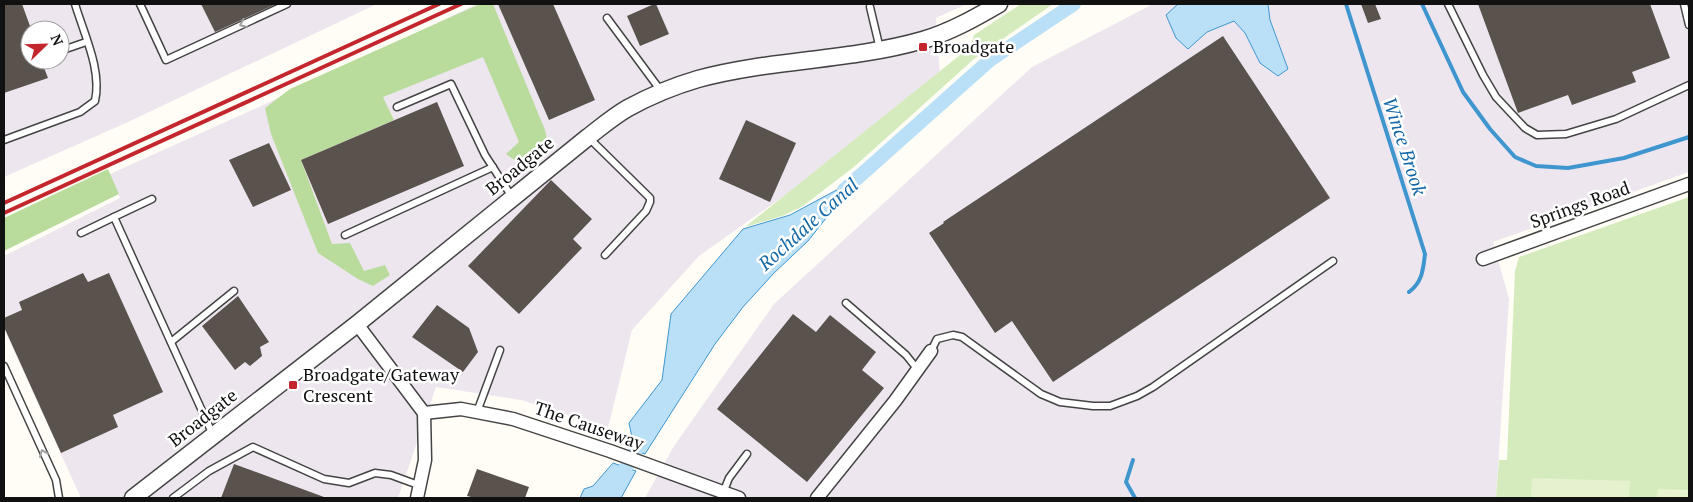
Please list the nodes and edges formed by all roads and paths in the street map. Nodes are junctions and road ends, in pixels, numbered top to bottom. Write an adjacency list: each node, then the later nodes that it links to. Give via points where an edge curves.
1 (75, 4): 10 (lane)
2 (140, 4): 3 (lane, one-way to 2, via 166,60)
3 (287, 4)
4 (999, 4): 12 (street, Broadgate, via 968,22 924,39)
5 (1448, 4): 13 (lane, via 1496,97 1525,128 1538,135 1566,134 1616,119)
6 (1684, 4): 9 (lane)
7 (870, 7): 12 (lane)
8 (607, 18): 14 (lane)
9 (1689, 25)
10 (86, 42): 11 (lane); 17 (lane, via 96,75 98,89 95,102 80,112)
11 (70, 48)
12 (881, 50): 14 (street, Broadgate, via 756,66 698,79)
13 (1689, 85)
14 (662, 92): 16 (street, Broadgate, via 628,108)
15 (397, 106): 18 (lane, via 451,84)
16 (588, 137): 20 (street, Broadgate); 25 (lane, via 650,198 646,210)
17 (4, 140)
18 (493, 167): 20 (lane); 24 (lane)
19 (1689, 184): 26 (street, Springs Road)
20 (513, 198): 30 (street, Broadgate)
21 (152, 199): 22 (lane)
22 (114, 217): 23 (lane); 31 (lane)
23 (81, 233)
24 (345, 235)
25 (605, 256)
26 (1483, 259)
27 (1333, 262): 33 (lane, via 1153,387 1110,406 1060,402 1041,394 962,337 953,335 937,339)
28 (234, 290): 31 (lane)
29 (846, 303): 35 (lane, via 906,355)
30 (357, 324): 37 (street); 38 (street, Broadgate)
31 (171, 342): 38 (lane)
32 (500, 350): 36 (lane)
33 (931, 351): 35 (street)
34 (4, 366): 42 (lane, one-way to 34, via 56,480)
35 (918, 370): 46 (street)
36 (477, 412): 37 (street, The Causeway, via 461,409); 41 (street, The Causeway, via 513,419)
37 (424, 413): 40 (street, via 426,460)
38 (214, 436): 43 (street, Broadgate)
39 (747, 454): 41 (lane, via 729,478)
40 (419, 492): 44 (lane, via 391,476 375,474 348,484 324,479 254,447 209,471)
41 (723, 493): 45 (street, The Causeway)
42 (59, 498)
43 (133, 498)
44 (173, 498)
45 (739, 498)
46 (818, 498)

